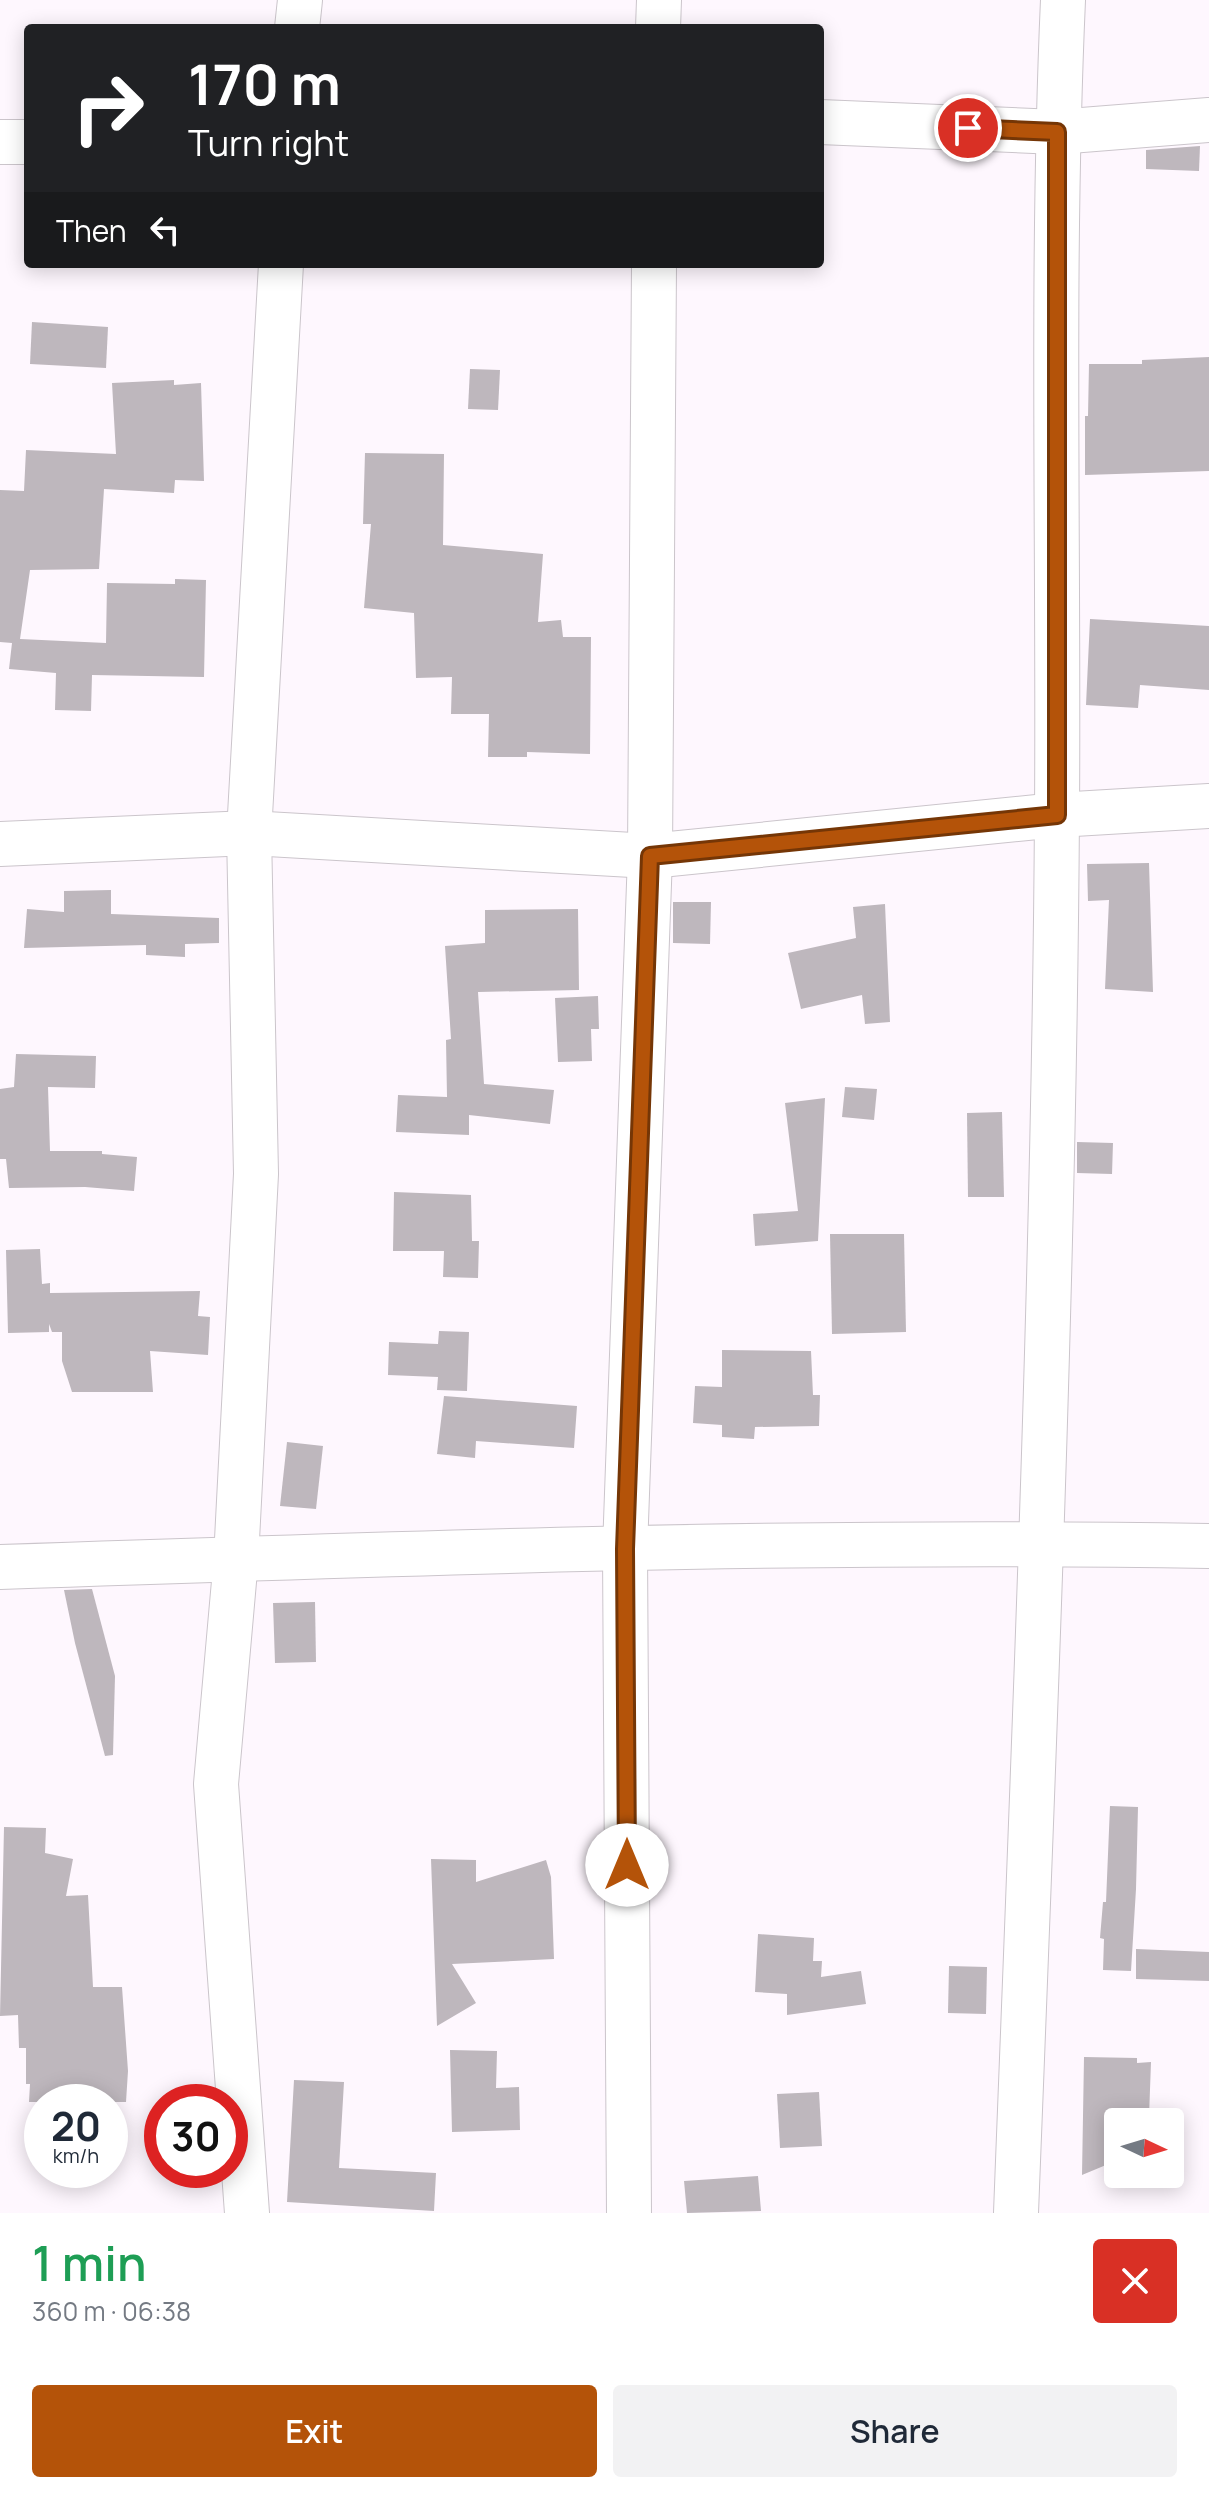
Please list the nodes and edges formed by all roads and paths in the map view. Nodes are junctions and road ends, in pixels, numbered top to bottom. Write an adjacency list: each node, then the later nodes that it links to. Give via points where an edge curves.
1 (300, 0): 4 (street)
2 (659, 0): 5 (street)
3 (1063, 0): 8 (street)
4 (297, 24)
5 (658, 24)
6 (1209, 120): 8 (street)
7 (824, 122): 8 (street)
8 (1057, 132): 14 (street)
9 (0, 142): 10 (street)
10 (24, 142)
11 (281, 268): 15 (street)
12 (654, 268): 17 (street)
13 (1209, 806): 14 (street)
14 (1057, 815): 17 (street); 18 (street)
15 (249, 833): 16 (street); 17 (street); 21 (street, via 256,1174)
16 (0, 844)
17 (650, 856): 20 (street)
18 (1042, 1543): 19 (street); 20 (street); 25 (street)
19 (1209, 1546)
20 (625, 1549): 21 (street); 24 (street)
21 (236, 1559): 22 (street); 23 (street, via 216,1784)
22 (0, 1567)
23 (247, 2213)
24 (629, 2213)
25 (1016, 2213)

